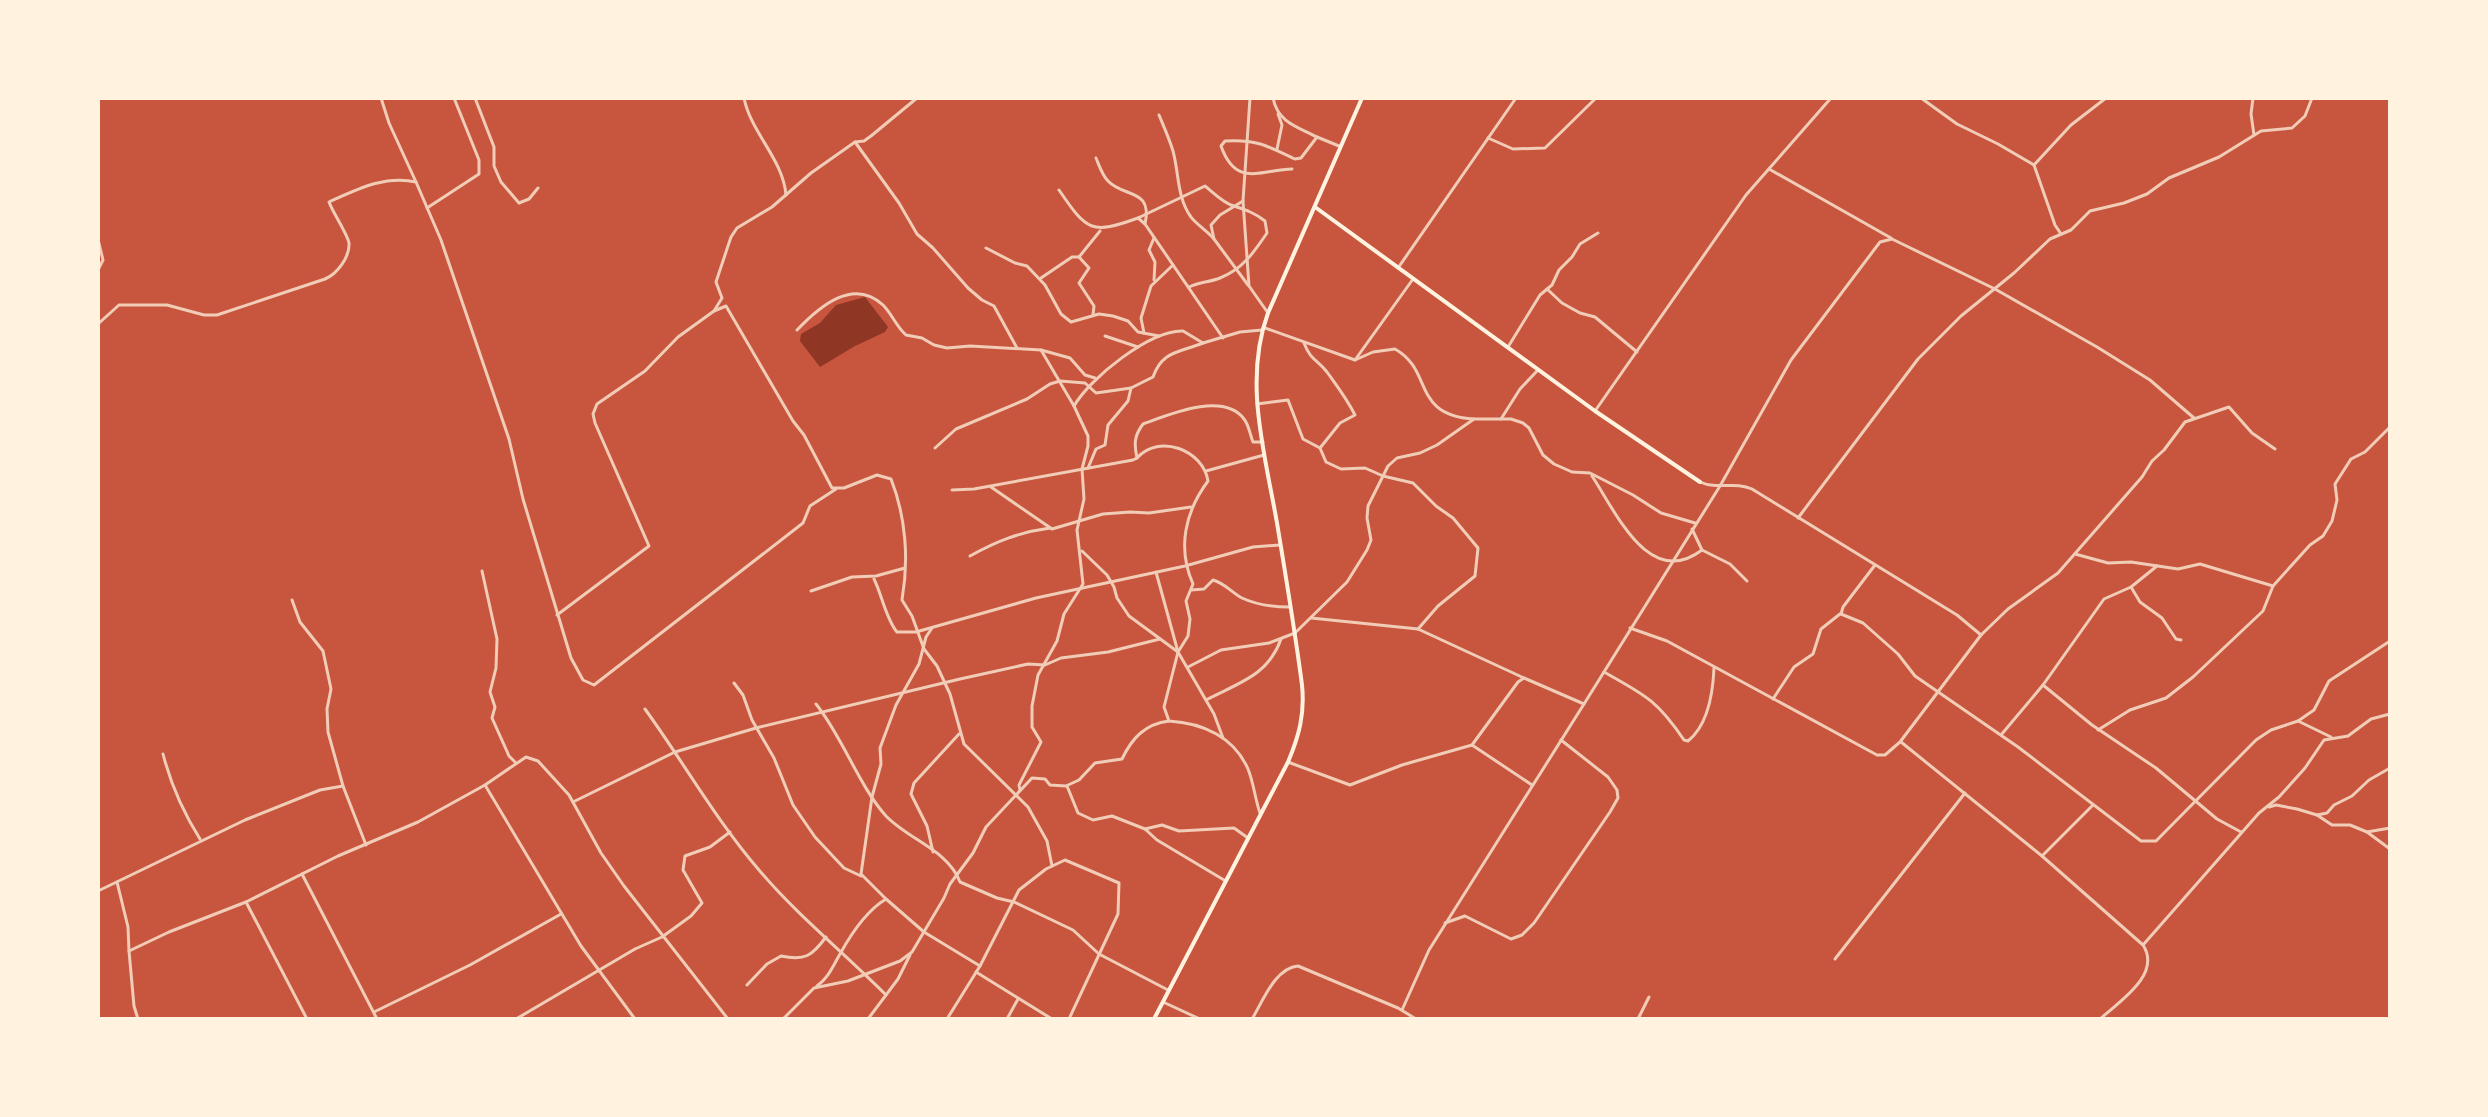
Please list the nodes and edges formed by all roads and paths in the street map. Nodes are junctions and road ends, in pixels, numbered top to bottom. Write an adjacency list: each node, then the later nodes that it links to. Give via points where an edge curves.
1 (381, 98): 30 (street)
2 (454, 98): 38 (street, via 479,160 479,174)
3 (475, 98): 31 (street, via 501,182 519,203)
4 (744, 98): 33 (street, via 785,180)
5 (917, 98): 22 (street, via 871,136)
6 (1250, 98): 21 (street)
7 (1273, 98): 16 (street)
8 (1362, 98): 23 (main road)
9 (1516, 98): 20 (street)
10 (1596, 98): 20 (street, via 1545,148 1513,149)
11 (1831, 98): 28 (street)
12 (1921, 98): 26 (street, via 1957,124)
13 (2106, 98): 26 (street, via 2071,125)
14 (2253, 98): 18 (street)
15 (2312, 98): 18 (street, via 2300,123)
16 (1278, 111): 19 (street, via 1290,125); 24 (street, via 1282,125)
17 (1159, 115): 34 (street)
18 (2254, 135): 45 (street, via 2147,194 2090,211)
19 (1317, 137): 23 (street); 24 (street, via 1301,158)
20 (1488, 138): 54 (street)
21 (1246, 140): 24 (street); 29 (street); 29 (street, via 1221,146 1226,161)
22 (855, 142): 33 (street); 79 (street, via 917,234 968,288 994,306)
23 (1341, 147): 37 (main road)
24 (1277, 149)
25 (1096, 158): 40 (street, via 1107,180 1136,194)
26 (2034, 165): 45 (street)
27 (1292, 169): 29 (street)
28 (1769, 169): 49 (street); 82 (street)
29 (1244, 173): 35 (street)
30 (416, 182): 38 (street); 69 (street, via 381,180 329,202 349,243 345,260 325,279 217,315 167,305 119,305)
31 (538, 188)
32 (1059, 190): 43 (street, via 1091,227)
33 (786, 195): 64 (street, via 731,237 716,282)
34 (1183, 196): 36 (street, via 1205,186); 40 (street); 48 (street, via 1193,221)
35 (1243, 201): 36 (street); 39 (street)
36 (1234, 207): 39 (street); 48 (street, via 1211,225)
37 (1315, 207): 54 (main road); 67 (main road)
38 (427, 208): 141 (street, via 509,439)
39 (1244, 208): 52 (street); 52 (street, via 1265,221 1267,233)
40 (1147, 213): 41 (street); 42 (street)
41 (1138, 218): 42 (street); 43 (street)
42 (1145, 224): 46 (street)
43 (1101, 229): 51 (street)
44 (1598, 233): 62 (street, via 1580,244)
45 (2061, 234): 63 (street)
46 (1154, 238): 53 (street); 59 (street, via 1149,250 1155,262)
47 (98, 239): 55 (street, via 103,260)
48 (1214, 239): 56 (street)
49 (1892, 239): 63 (street); 109 (street, via 1874,245 1806,337)
50 (986, 248): 58 (street, via 1027,266)
51 (1079, 257): 58 (street); 68 (street, via 1089,268 1079,283 1094,306)
52 (1249, 259): 56 (street); 60 (street)
53 (1173, 265): 59 (street); 61 (street)
54 (1398, 268): 57 (main road)
55 (98, 270)
56 (1236, 270): 60 (street); 61 (street)
57 (1413, 278): 80 (main road); 83 (street)
58 (1039, 279): 68 (street, via 1071,322)
59 (1154, 281): 72 (street, via 1141,318)
60 (1249, 286): 67 (street)
61 (1189, 287): 75 (street)
62 (1547, 289): 80 (street); 82 (street, via 1571,308 1595,317)
63 (1995, 289): 92 (street, via 2150,380); 113 (street, via 1918,359)
64 (722, 298): 65 (street); 66 (street)
65 (726, 306): 66 (street); 110 (street)
66 (714, 311): 141 (street, via 678,337 645,371 597,404 595,423 649,546)
67 (1268, 313): 70 (main road)
68 (1093, 315): 72 (street, via 1128,321)
69 (98, 324)
70 (1262, 328): 75 (street); 76 (street); 89 (main road, via 1255,370)
71 (797, 330): 79 (street, via 830,302 864,293 885,307 906,335 947,348)
72 (1144, 333): 74 (street)
73 (1105, 336): 78 (street)
74 (1159, 336): 77 (street, via 1183,331); 78 (street)
75 (1223, 338): 77 (street)
76 (1303, 341): 83 (street); 98 (street, via 1355,415 1340,423)
77 (1203, 343): 88 (street, via 1166,356 1153,377)
78 (1138, 347): 85 (street)
79 (1017, 348): 81 (street)
80 (1508, 348): 84 (main road)
81 (1041, 350): 85 (street, via 1070,358); 86 (street)
82 (1637, 352): 91 (street)
83 (1355, 360): 93 (street, via 1395,349 1410,358 1426,395 1445,415)
84 (1539, 368): 91 (main road); 94 (street)
85 (1095, 378): 87 (street)
86 (1060, 381): 87 (street); 90 (street); 97 (street, via 956,429)
87 (1089, 385): 88 (street, via 1096,393); 90 (street)
88 (1131, 388): 102 (street, via 1128,401 1108,425 1105,445 1096,449)
89 (1257, 404): 96 (main road); 98 (street, via 1288,400 1303,439)
90 (1074, 406): 103 (street, via 1088,436)
91 (1595, 411): 107 (main road)
92 (2194, 418): 99 (street, via 2229,407); 121 (street, via 2178,429)
93 (1474, 419): 94 (street); 106 (street, via 1437,445 1397,458)
94 (1501, 419): 105 (street, via 1529,428 1554,464)
95 (2390, 427): 133 (street, via 2351,459 2335,484 2337,500 2323,536)
96 (1263, 442): 100 (main road); 101 (street, via 1253,442 1246,420 1237,412 1203,405 1143,424 1134,443)
97 (935, 448)
98 (1320, 448): 106 (street, via 1326,462 1341,469 1365,468)
99 (2275, 449)
100 (1265, 455): 104 (street); 118 (main road)
101 (1137, 458): 102 (street); 104 (street, via 1154,446 1173,445)
102 (1088, 468): 103 (street)
103 (1082, 469): 108 (street); 114 (street)
104 (1206, 471): 112 (street, via 1208,481)
105 (1590, 473): 115 (street, via 1661,513); 123 (street, via 1646,553)
106 (1383, 476): 142 (street, via 1368,506 1367,550 1347,582); 145 (street, via 1420,488 1478,551 1475,576)
107 (1700, 482): 109 (street)
108 (990, 486): 111 (street); 116 (street)
109 (1720, 486): 113 (street, via 1752,489); 115 (street)
110 (836, 489): 127 (street, via 877,475 891,479 904,521); 141 (street, via 810,506 803,523 594,685 583,680 571,658)
111 (952, 490)
112 (1191, 507): 114 (street); 125 (street)
113 (1798, 518): 124 (street)
114 (1079, 521): 116 (street); 119 (street)
115 (1695, 523): 117 (street)
116 (1050, 528): 122 (street, via 997,541)
117 (1692, 529): 120 (street); 123 (street)
118 (1280, 545): 125 (street); 139 (main road)
119 (1080, 549): 132 (street); 137 (street)
120 (1702, 550): 123 (street); 131 (street, via 1730,564)
121 (2075, 554): 126 (street, via 2108,563); 148 (street)
122 (970, 556)
123 (1673, 562): 144 (street)
124 (1875, 565): 140 (street); 148 (street)
125 (1185, 566): 129 (street); 135 (street)
126 (2157, 566): 133 (street, via 2200,564); 134 (street)
127 (905, 568): 136 (street); 146 (street, via 902,600)
128 (482, 571): 185 (street, via 497,639 492,718)
129 (1156, 572): 132 (street); 154 (street)
130 (874, 579): 146 (street, via 893,628)
131 (1747, 581)
132 (1111, 582): 137 (street); 149 (street, via 1129,616)
133 (2273, 586): 175 (street, via 2263,611 2193,677 2166,698 2130,710)
134 (2131, 587): 151 (street); 162 (street, via 2104,599)
135 (1191, 590): 139 (street, via 1204,589 1213,580 1269,607); 154 (street, via 1186,601 1188,636)
136 (811, 591)
137 (1080, 591): 143 (street); 155 (street, via 1064,614)
138 (292, 600): 190 (street, via 300,622 320,645 329,672 328,732)
139 (1291, 607): 147 (main road)
140 (1841, 614): 163 (street, via 1863,623 1915,676); 165 (street, via 1821,629 1813,654 1794,667)
141 (557, 615)
142 (1311, 618): 145 (street); 147 (street)
143 (932, 627): 146 (street); 153 (street)
144 (1630, 628): 157 (street); 158 (street)
145 (1418, 629): 159 (street)
146 (916, 632): 153 (street)
147 (1295, 633): 150 (street); 186 (main road, via 1303,713)
148 (1981, 635): 163 (street)
149 (1160, 639): 154 (street); 155 (street)
150 (1281, 639): 156 (street, via 1221,650); 166 (street, via 1264,668)
151 (2181, 640)
152 (2390, 641): 173 (street, via 2329,681 2314,710)
153 (924, 649): 161 (street); 164 (street)
154 (1178, 652): 156 (street); 172 (street, via 1164,707)
155 (1045, 665): 161 (street); 192 (street, via 1032,706 1032,727 1041,742)
156 (1188, 667): 166 (street)
157 (1714, 667): 158 (street, via 1708,709 1688,741 1650,697); 165 (street)
158 (1604, 672): 168 (street)
159 (1524, 678): 168 (street); 182 (street)
160 (734, 683): 174 (street)
161 (944, 683): 164 (street); 176 (street)
162 (2043, 685): 175 (street); 177 (street)
163 (1939, 691): 177 (street); 181 (street)
164 (904, 693): 170 (street); 195 (street, via 884,733)
165 (1773, 699): 181 (street, via 1877,755)
166 (1206, 700): 179 (street)
167 (816, 704): 170 (street)
168 (1584, 704): 180 (street)
169 (645, 709): 183 (street)
170 (822, 712): 174 (street); 195 (street)
171 (2390, 714): 178 (street, via 2371,719 2348,736)
172 (1169, 721): 179 (street, via 1200,726); 191 (street, via 1136,736 1122,759 1095,763)
173 (2298, 721): 178 (street); 196 (street, via 2256,740)
174 (756, 728): 183 (street); 216 (street, via 793,805 815,837 844,868)
175 (2098, 730): 196 (street)
176 (960, 733): 194 (street, via 964,744); 211 (street, via 914,783 911,794)
177 (2001, 735): 198 (street)
178 (2331, 737): 199 (street)
179 (1223, 738): 200 (street, via 1247,767)
180 (1561, 740): 189 (street); 224 (street, via 1614,785 1618,798 1610,812 1522,935 1511,939 1465,916)
181 (1900, 742): 193 (street)
182 (1472, 745): 186 (street, via 1350,785); 189 (street)
183 (675, 752): 197 (street); 204 (street)
184 (163, 754): 208 (street, via 183,812)
185 (515, 762): 188 (street); 197 (street, via 526,757 538,761)
186 (1288, 762): 200 (main road)
187 (2390, 768): 201 (street)
188 (485, 785): 209 (street); 223 (street)
189 (1532, 785): 224 (street)
190 (343, 786): 208 (street, via 320,790); 209 (street)
191 (1067, 786): 192 (street, via 1032,778); 203 (street, via 1078,813 1093,820 1112,816)
192 (1020, 790): 194 (street)
193 (1965, 793): 212 (street); 233 (street)
194 (1015, 795): 213 (street, via 1047,841); 215 (street, via 986,827)
195 (872, 797): 211 (street, via 888,818); 216 (street, via 861,866)
196 (2197, 801): 198 (street, via 2148,843); 206 (street)
197 (573, 802): 226 (street, via 601,853)
198 (2093, 805): 212 (street)
199 (2265, 809): 201 (street, via 2276,805); 206 (street)
200 (1260, 814): 207 (main road)
201 (2317, 815): 205 (street, via 2332,825)
202 (2390, 828): 205 (street)
203 (1145, 829): 207 (street, via 1234,828); 217 (street)
204 (730, 832): 226 (street, via 685,856 683,870 702,903); 227 (street, via 760,871)
205 (2367, 832): 210 (street)
206 (2242, 833): 228 (street)
207 (1248, 838): 217 (main road)
208 (200, 839): 218 (street)
209 (366, 845): 214 (street)
210 (2390, 849)
211 (933, 852): 215 (street)
212 (2042, 856): 228 (street)
213 (1052, 866): 222 (street, via 1019,890); 232 (street, via 1065,860 1119,883 1118,914)
214 (302, 874): 221 (street); 246 (street)
215 (957, 874): 222 (street, via 960,882); 225 (street)
216 (865, 878): 220 (street)
217 (1225, 881): 240 (main road)
218 (117, 882): 219 (street); 230 (street)
219 (98, 891)
220 (886, 899): 225 (street); 229 (street, via 869,912)
221 (246, 902): 230 (street); 248 (street)
222 (1014, 902): 232 (street, via 1073,930); 234 (street)
223 (561, 914): 235 (street); 246 (street)
224 (1445, 923): 245 (street)
225 (924, 932): 231 (street); 234 (street)
226 (662, 937): 235 (street); 252 (street)
227 (826, 937): 229 (street); 238 (street, via 814,954 781,956)
228 (2143, 945): 264 (street, via 2149,957 2145,975)
229 (842, 950): 237 (street); 239 (street)
230 (129, 951): 247 (street)
231 (912, 952): 237 (street); 241 (street)
232 (1099, 954): 240 (street); 258 (street)
233 (1835, 959)
234 (980, 966): 236 (street)
235 (599, 970): 250 (street); 251 (street)
236 (976, 972): 243 (street); 255 (street)
237 (865, 974): 239 (street); 241 (street)
238 (747, 985)
239 (814, 988): 253 (street)
240 (1168, 990): 244 (main road)
241 (886, 995): 254 (street)
242 (1649, 997): 263 (street)
243 (1018, 999): 256 (street); 257 (street)
244 (1163, 1002): 259 (main road); 260 (street)
245 (1402, 1010): 261 (street, via 1298,966 1277,978); 262 (street)
246 (374, 1012): 249 (street)
247 (138, 1019)
248 (307, 1019)
249 (377, 1019)
250 (516, 1019)
251 (635, 1019)
252 (728, 1019)
253 (783, 1019)
254 (868, 1019)
255 (947, 1019)
256 (1007, 1019)
257 (1052, 1019)
258 (1069, 1019)
259 (1154, 1019)
260 (1200, 1019)
261 (1252, 1019)
262 (1416, 1019)
263 (1638, 1019)
264 (2100, 1019)

